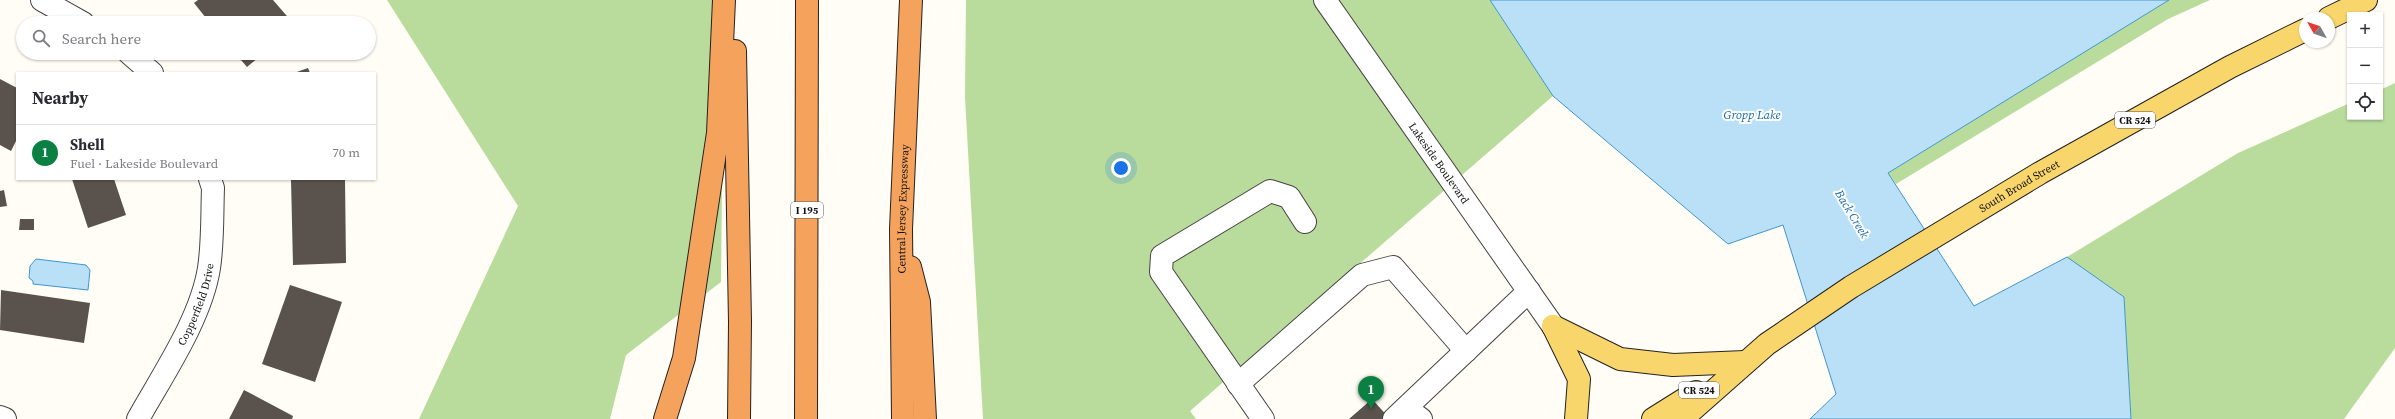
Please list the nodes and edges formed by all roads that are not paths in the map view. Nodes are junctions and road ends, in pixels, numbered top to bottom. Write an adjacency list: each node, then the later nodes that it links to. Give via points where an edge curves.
1 (42, 0): 9 (street)
2 (724, 0): 25 (highway, via 718,133 684,358)
3 (734, 0): 26 (highway, via 740,322)
4 (807, 0): 27 (highway, I 195)
5 (911, 0): 15 (highway, Central Jersey Expressway)
6 (1325, 0): 16 (street, Lakeside Boulevard)
7 (2366, 0): 8 (main road)
8 (2335, 15)
9 (71, 16)
10 (2299, 33): 19 (main road, South Broad Street / CR 524, via 2230,67 1968,216 1851,287)
11 (137, 60): 12 (street)
12 (151, 72)
13 (210, 180): 24 (street, Copperfield Drive, via 213,188 209,268 200,298 181,341)
14 (1305, 222): 20 (street, via 1289,197 1270,191 1162,256 1161,272)
15 (901, 229): 28 (highway, Central Jersey Expressway); 29 (highway, via 918,302)
16 (1529, 291): 17 (street, Lakeside Boulevard); 18 (street)
17 (1553, 326): 19 (main road, via 1620,359 1673,365); 31 (main road, via 1579,379)
18 (1466, 351): 20 (street, via 1393,267 1362,275); 21 (street)
19 (1745, 362): 32 (main road, South Broad Street / CR 524); 33 (main road, South Broad Street / CR 524)
20 (1238, 384): 30 (street)
21 (1407, 415)
22 (0, 417): 23 (street)
23 (4, 419)
24 (138, 419)
25 (665, 419)
26 (739, 419)
27 (806, 419)
28 (903, 419)
29 (925, 419)
30 (1263, 419)
31 (1576, 419)
32 (1653, 419)
33 (1682, 419)

